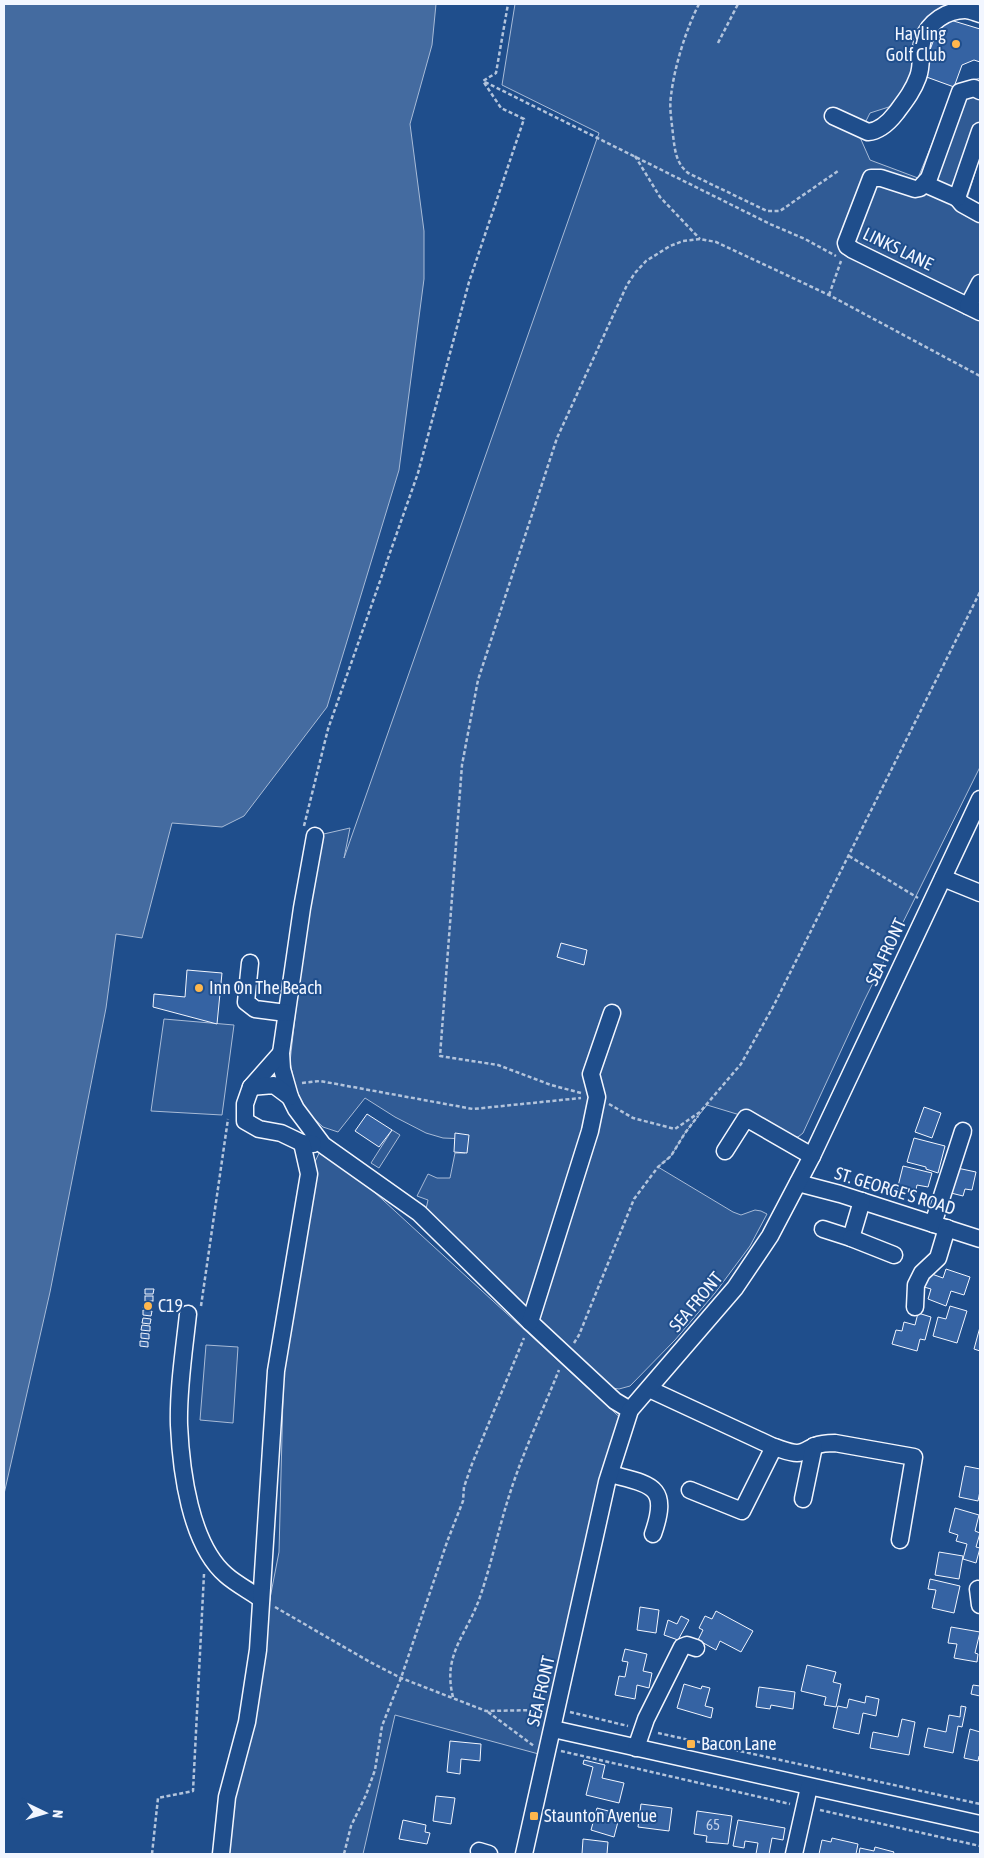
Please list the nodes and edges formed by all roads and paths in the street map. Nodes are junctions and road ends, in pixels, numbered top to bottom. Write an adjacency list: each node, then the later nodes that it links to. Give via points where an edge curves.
1 (699, 4): 10 (path, via 688,26 671,96 675,150 681,167 774,212)
2 (738, 4): 4 (path)
3 (980, 14): 7 (street, via 965,10 948,13 930,26 923,40 922,64 911,94 888,123 868,132)
4 (718, 43)
5 (483, 81): 9 (path)
6 (980, 91): 11 (street, via 974,88 960,92)
7 (833, 116)
8 (980, 131): 12 (street)
9 (635, 155): 14 (path, via 660,196); 16 (path, via 842,260)
10 (838, 171)
11 (925, 184): 12 (street); 17 (street, LINKS LANE, via 915,189 871,178 848,235 847,246)
12 (957, 198): 13 (street)
13 (980, 214)
14 (700, 239): 16 (path, via 716,242); 32 (path, via 660,251 635,273 557,438 478,680 462,765 440,1056 498,1065 551,1085)
15 (980, 283): 17 (street, LINKS LANE)
16 (829, 295): 18 (path)
17 (974, 309)
18 (980, 376)
19 (980, 592): 22 (path)
20 (980, 803): 23 (street, SEA FRONT)
21 (315, 836): 27 (street)
22 (849, 856): 25 (path); 33 (path, via 741,1064)
23 (943, 878): 24 (street); 25 (street, SEA FRONT)
24 (980, 893)
25 (930, 906): 38 (street, SEA FRONT)
26 (250, 963): 27 (street, via 246,1002 255,1009)
27 (286, 1013): 29 (street)
28 (612, 1013): 32 (street, via 591,1074)
29 (280, 1053): 30 (street); 31 (street)
30 (251, 1087): 31 (street, via 274,1085); 35 (street, via 245,1104 245,1120 258,1129 281,1133)
31 (288, 1091): 32 (path, via 320,1081 473,1109); 36 (street, via 296,1109)
32 (597, 1097): 33 (path, via 633,1118 675,1129); 48 (street, via 590,1131)
33 (700, 1112): 49 (path, via 671,1156 658,1167 634,1200 580,1335)
34 (963, 1131): 41 (street)
35 (302, 1143): 36 (street); 59 (street, via 308,1174 276,1371)
36 (323, 1145): 48 (street, via 419,1213)
37 (725, 1151): 38 (street, via 746,1118)
38 (812, 1156): 39 (street, SEA FRONT)
39 (798, 1183): 40 (street, ST. GEORGE'S ROAD); 50 (street, SEA FRONT, via 770,1236 735,1288)
40 (862, 1201): 41 (street, ST. GEORGE'S ROAD); 43 (street)
41 (940, 1226): 44 (street, ST. GEORGE'S ROAD); 46 (street, via 938,1258 922,1273 916,1285)
42 (824, 1229): 43 (street)
43 (851, 1238): 45 (street)
44 (980, 1239)
45 (894, 1255)
46 (915, 1307)
47 (188, 1314): 59 (street, via 179,1423 192,1517 209,1554 225,1575)
48 (530, 1322): 49 (street); 61 (path, via 472,1464 463,1501 446,1542)
49 (565, 1355): 51 (street); 62 (path, via 511,1490 480,1597 459,1639 450,1667 449,1683)
50 (648, 1389): 51 (street, SEA FRONT); 53 (street)
51 (630, 1410): 54 (street, SEA FRONT)
52 (814, 1446): 53 (street, via 796,1453); 56 (street); 58 (street, via 835,1443 914,1457)
53 (774, 1447): 55 (street, via 742,1511)
54 (610, 1474): 57 (street, via 649,1484 654,1489 660,1513); 63 (street, SEA FRONT)
55 (690, 1490)
56 (803, 1500)
57 (653, 1534)
58 (900, 1540)
59 (261, 1599): 61 (path); 74 (street, via 258,1650 248,1714 227,1797)
60 (696, 1648): 66 (street, via 682,1647)
61 (402, 1678): 62 (path); 75 (path, via 382,1726 375,1770 351,1826)
62 (453, 1698): 64 (path)
63 (558, 1709): 64 (path); 65 (street, SEA FRONT); 66 (path)
64 (486, 1711): 67 (path, via 533,1745)
65 (553, 1729): 67 (street, SEA FRONT); 68 (street)
66 (642, 1729): 68 (street); 70 (path)
67 (548, 1748): 71 (path); 76 (street, SEA FRONT)
68 (636, 1748): 69 (street)
69 (809, 1787): 71 (street); 72 (street)
70 (980, 1804)
71 (805, 1807): 73 (path); 77 (street)
72 (980, 1824)
73 (980, 1846)
74 (221, 1854)
75 (344, 1854)
76 (524, 1854)
77 (794, 1854)

